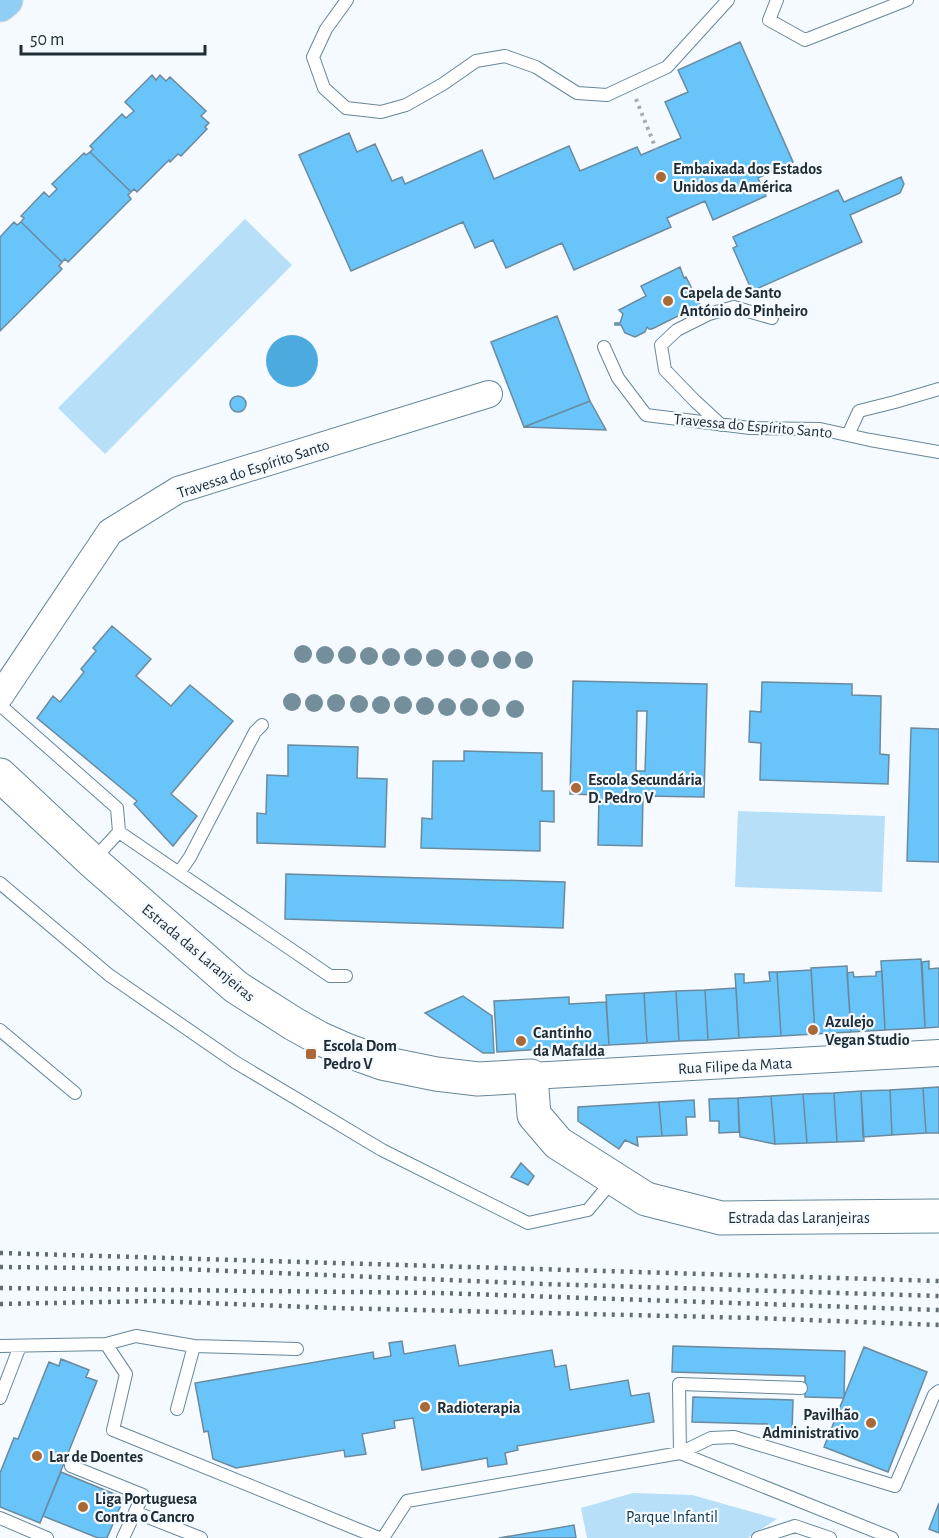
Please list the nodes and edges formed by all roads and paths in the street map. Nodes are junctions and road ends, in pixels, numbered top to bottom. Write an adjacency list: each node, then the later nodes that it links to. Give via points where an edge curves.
1 (6, 0): 6 (highway)
2 (347, 0): 3 (lane, via 326,28 313,57 324,88 346,108 381,112 406,105 477,61 505,56 536,67 577,93 607,95 667,67)
3 (728, 0)
4 (777, 0): 5 (lane, via 769,20 804,40)
5 (907, 0)
6 (0, 5)
7 (638, 104): 8 (path)
8 (656, 148)
9 (772, 318): 13 (lane, via 734,307 677,330 661,345 665,370)
10 (604, 346): 13 (lane, Travessa do Espírito Santo, via 618,378 646,415)
11 (939, 389): 14 (lane, via 859,411)
12 (489, 394): 16 (street, Travessa do Espírito Santo, via 178,490 110,532)
13 (722, 425): 14 (lane, Travessa do Espírito Santo, via 820,429)
14 (848, 435): 15 (lane, Travessa do Espírito Santo)
15 (939, 452)
16 (0, 696)
17 (0, 705): 20 (lane, via 117,808)
18 (262, 725): 22 (lane)
19 (0, 775): 21 (main road, Estrada das Laranjeiras)
20 (119, 832): 21 (lane); 22 (lane)
21 (93, 861): 27 (main road, Estrada das Laranjeiras, via 236,987 319,1038 382,1063 436,1074 478,1079)
22 (179, 873): 24 (lane, via 330,976)
23 (0, 883): 29 (lane, via 109,975 235,1062 382,1150 528,1223 588,1210)
24 (346, 976)
25 (0, 1030): 28 (lane)
26 (939, 1053): 27 (street, Rua Filipe da Mata)
27 (531, 1077): 29 (main road, Estrada das Laranjeiras, via 534,1115 558,1143)
28 (75, 1093)
29 (614, 1179): 30 (main road, Estrada das Laranjeiras, via 646,1199 721,1218)
30 (939, 1216)
31 (106, 1344): 33 (lane); 34 (lane, via 136,1336); 47 (lane, via 126,1374 113,1430)
32 (0, 1346): 33 (lane)
33 (20, 1346): 38 (lane)
34 (194, 1346): 35 (lane); 39 (lane)
35 (297, 1349)
36 (801, 1388): 40 (lane, via 679,1384)
37 (939, 1391): 40 (lane, via 895,1486 734,1437 711,1438)
38 (0, 1398)
39 (177, 1409)
40 (680, 1453): 47 (lane, via 407,1501); 50 (lane)
41 (71, 1466): 42 (lane, via 143,1495)
42 (135, 1512): 45 (lane); 46 (lane)
43 (0, 1518): 44 (lane)
44 (47, 1538)
45 (123, 1538)
46 (201, 1538)
47 (381, 1538)
48 (758, 1538): 49 (lane, via 795,1526)
49 (830, 1538)
50 (892, 1538)

